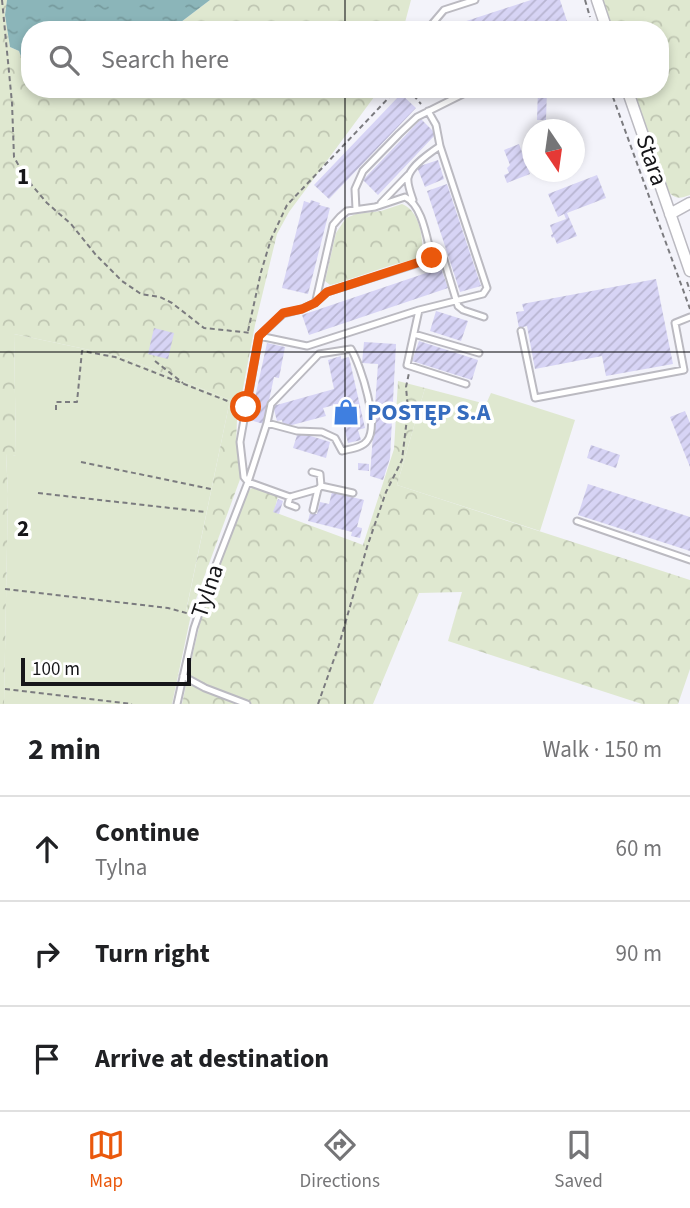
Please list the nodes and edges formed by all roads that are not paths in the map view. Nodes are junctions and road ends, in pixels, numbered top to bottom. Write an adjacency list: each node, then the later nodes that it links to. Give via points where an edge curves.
1 (475, 0): 3 (lane, via 444,10)
2 (597, 0): 4 (street)
3 (435, 21)
4 (604, 21)
5 (455, 98): 7 (lane)
6 (630, 98): 14 (street, Stara)
7 (428, 111): 8 (lane); 13 (lane, via 416,117 363,171 355,189)
8 (440, 146): 9 (lane); 17 (lane, via 487,288 483,294)
9 (408, 175): 10 (lane); 12 (lane)
10 (413, 200): 12 (lane, via 405,197); 15 (lane)
11 (690, 203): 14 (street)
12 (379, 206): 13 (lane)
13 (356, 209): 18 (lane, via 333,225)
14 (670, 214): 16 (street, Stara)
15 (432, 258): 17 (lane, via 444,260); 18 (lane, via 327,292)
16 (690, 271)
17 (456, 302): 19 (lane); 20 (lane, via 463,310)
18 (315, 303): 24 (lane, via 283,313)
19 (419, 310): 23 (lane); 24 (lane, via 307,346)
20 (484, 317)
21 (690, 317): 22 (lane, via 675,323 684,370 535,398)
22 (522, 331)
23 (414, 334): 25 (lane); 26 (lane, via 407,365)
24 (259, 336): 29 (lane, via 240,442)
25 (479, 353)
26 (466, 384)
27 (267, 423): 27 (lane, Tylna, via 321,432 335,438 342,451 368,441 372,427 368,396 351,349 319,354 271,404); 29 (lane, Tylna)
28 (312, 472): 30 (lane, via 320,474)
29 (248, 482): 32 (lane); 37 (lane, Tylna, via 198,617)
30 (320, 487): 31 (lane); 32 (lane); 34 (lane)
31 (354, 493)
32 (290, 497): 33 (lane, via 288,504)
33 (296, 507)
34 (313, 510)
35 (576, 521): 36 (lane)
36 (690, 560)
37 (183, 676): 38 (lane, Tylna); 39 (lane)
38 (177, 704)
39 (247, 704)

